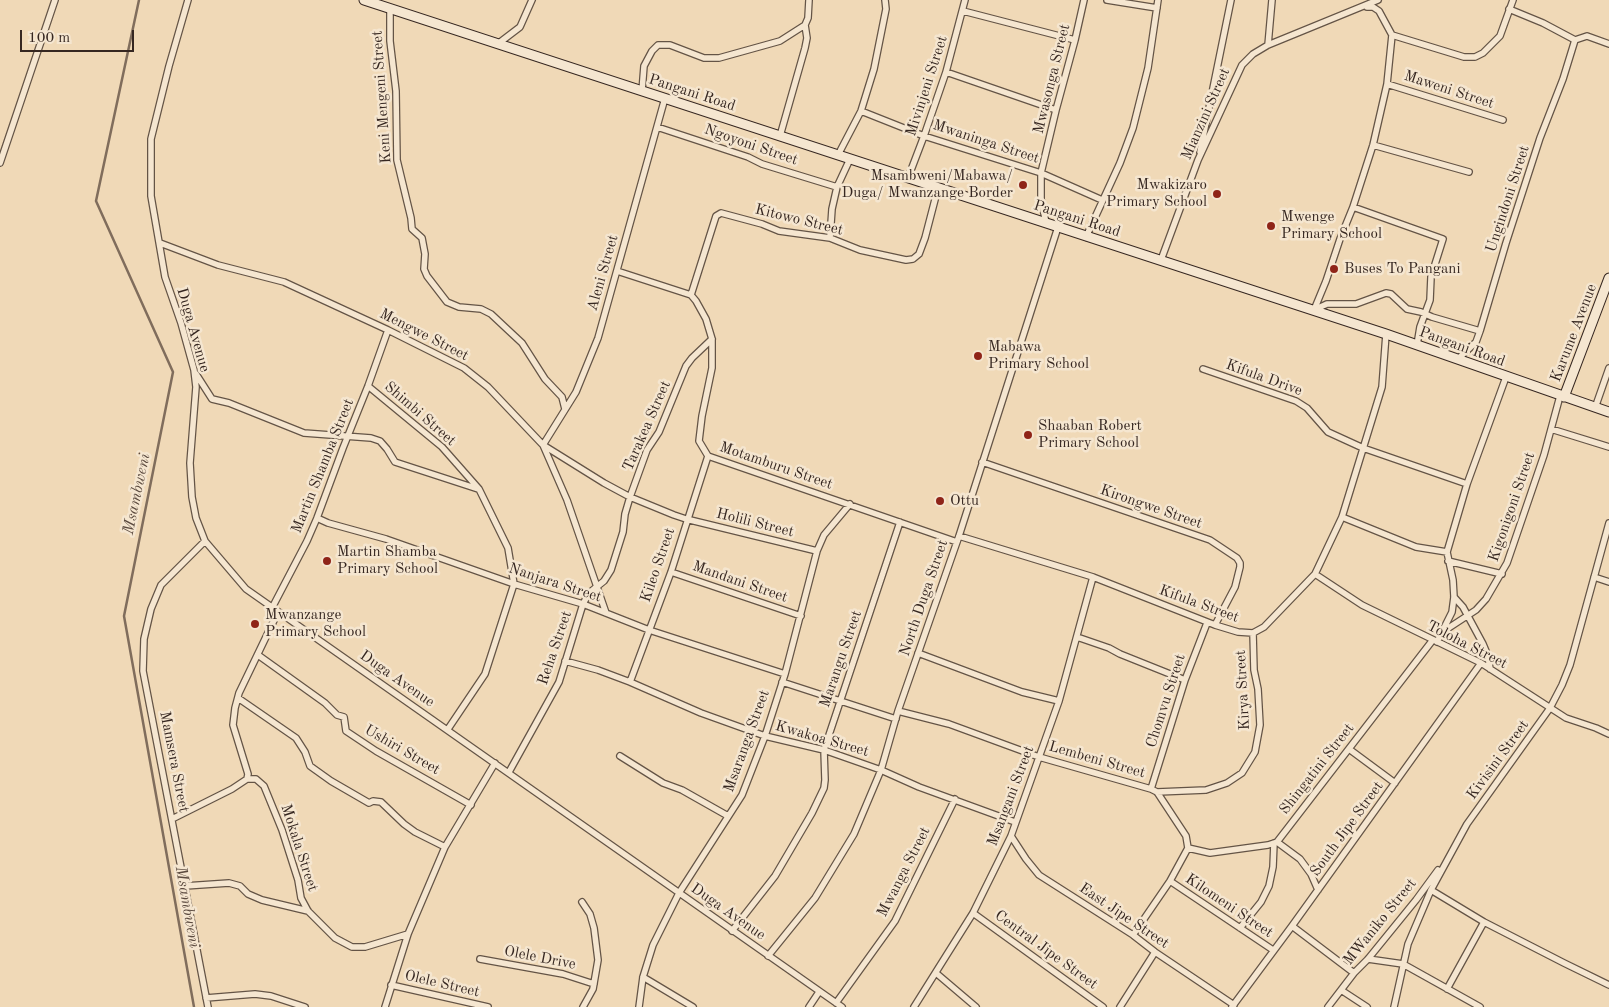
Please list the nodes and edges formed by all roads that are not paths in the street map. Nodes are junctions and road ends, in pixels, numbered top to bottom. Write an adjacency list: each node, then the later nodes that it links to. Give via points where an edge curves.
1 (55, 0): 43 (street)
2 (188, 0): 55 (street, Duga Avenue, via 151,139 151,196)
3 (364, 0): 17 (main road, Pangani Road)
4 (532, 0): 26 (street, via 520,27)
5 (809, 0): 22 (street)
6 (885, 0): 19 (street)
7 (891, 0): 19 (street)
8 (965, 0): 21 (street, Mivinjeni Street)
9 (1084, 0): 24 (street, Mwasonga Street)
10 (1107, 0): 18 (street)
11 (1158, 0): 18 (street)
12 (1231, 0): 42 (street)
13 (1272, 0): 28 (street)
14 (1378, 0): 16 (street, Mianzini Street)
15 (1513, 0): 20 (street)
16 (1365, 7): 23 (street, via 1379,11); 28 (street, Mianzini Street)
17 (390, 8): 26 (main road, Pangani Road); 75 (street, Keni Mengeni Street, via 397,160 412,230 422,238 427,276 447,302 491,314 522,343 545,379 562,397)
18 (1157, 8): 49 (street, via 1148,68 1133,128)
19 (886, 9): 33 (street, via 874,69)
20 (1509, 9): 23 (street, via 1500,36 1475,57 1464,57); 25 (street)
21 (963, 11): 24 (street); 29 (street, Mivinjeni Street)
22 (805, 25): 31 (street, via 780,41 719,58 704,58 670,45 658,46 644,66); 37 (street, via 805,48)
23 (1392, 35): 30 (street)
24 (1075, 40): 34 (street, Mwasonga Street)
25 (1575, 40): 27 (street, via 1587,36); 63 (street, Ungindoni Street, via 1540,138)
26 (500, 43): 31 (main road, Pangani Road)
27 (1609, 44)
28 (1268, 45): 42 (street, Mianzini Street, via 1252,54 1242,65)
29 (946, 72): 34 (street); 38 (street, Mivinjeni Street)
30 (1387, 84): 35 (street, Maweni Street); 39 (street)
31 (642, 91): 32 (main road, Pangani Road)
32 (665, 98): 36 (street, Aleni Street); 37 (main road, Pangani Road)
33 (861, 110): 38 (street, Mwaninga Street); 40 (street)
34 (1056, 110): 45 (street, Mwasonga Street)
35 (1503, 120)
36 (657, 127): 47 (street, Ngoyoni Street); 57 (street, Aleni Street)
37 (780, 136): 40 (main road, Pangani Road)
38 (924, 136): 45 (street, Mwaninga Street); 46 (street, Mivinjeni Street)
39 (1372, 145): 44 (street); 50 (street)
40 (838, 155): 41 (main road, Pangani Road)
41 (850, 159): 46 (main road, Pangani Road); 47 (street)
42 (1198, 160): 56 (street, Mianzini Street)
43 (0, 163)
44 (1469, 172)
45 (1041, 173): 49 (street, Mwaninga Street); 51 (street, Mwasonga Street, via 1041,200)
46 (908, 178): 48 (main road, Pangani Road)
47 (837, 187): 54 (street)
48 (938, 188): 51 (main road, Pangani Road); 54 (street, Kitowo Street, via 926,238 913,259 897,259 860,250)
49 (1102, 200): 53 (street)
50 (1353, 207): 60 (street); 61 (street, via 1443,239 1431,277 1430,300)
51 (1046, 223): 52 (main road, Pangani Road)
52 (1058, 227): 53 (main road, Pangani Road); 83 (street, North Duga Street)
53 (1086, 237): 56 (main road, Pangani Road)
54 (830, 238): 59 (street, Kitowo Street, via 779,231 721,213 716,216)
55 (160, 243): 62 (street, Mengwe Street, via 218,265 284,282); 70 (street, Duga Avenue, via 164,277)
56 (1161, 260): 60 (main road, Pangani Road)
57 (617, 271): 59 (street); 75 (street, Aleni Street, via 598,338)
58 (1609, 278): 73 (main road, Karume Avenue)
59 (691, 295): 65 (street, Motamburu Street, via 706,319)
60 (1314, 310): 61 (street, via 1327,304 1356,304 1386,293 1407,309); 64 (main road, Pangani Road)
61 (1424, 313): 63 (street); 66 (street)
62 (388, 330): 72 (street, Martin Shamba Street); 79 (street, Mengwe Street, via 464,368 488,387)
63 (1480, 331): 67 (street, Ungindoni Street, via 1476,342)
64 (1386, 334): 66 (main road, Pangani Road); 81 (street, Kifula Street, via 1382,387)
65 (712, 339): 82 (street, Motamburu Street, via 712,368 699,441); 86 (street, Tarakea Street, via 686,366 659,432 647,450)
66 (1417, 345): 67 (main road, Pangani Road)
67 (1458, 359): 71 (main road, Pangani Road)
68 (1609, 368): 74 (street)
69 (1203, 369): 81 (street, Kifula Drive, via 1296,401 1307,408 1328,432)
70 (194, 370): 78 (street, via 212,399 304,433); 94 (street, Duga Avenue, via 196,387 190,463 196,518)
71 (1506, 377): 73 (main road, Pangani Road); 84 (street, Shingatini Street)
72 (368, 386): 78 (street, Martin Shamba Street); 85 (street, Shimbi Street, via 442,447)
73 (1562, 397): 74 (main road, Pangani Road); 77 (street, Kigonigoni Street)
74 (1595, 408): 76 (main road, Pangani Road)
75 (566, 409): 79 (street, Aleni Street)
76 (1609, 412)
77 (1552, 429): 80 (street); 100 (street, Kigonigoni Street)
78 (348, 436): 85 (street, via 380,441 395,462); 89 (street, Martin Shamba Street)
79 (543, 445): 86 (street, Holili Street); 105 (street, Mengwe Street)
80 (1609, 447)
81 (1363, 448): 84 (street, Kifula Drive); 88 (street, Kifula Street)
82 (708, 456): 87 (street, Motamburu Street); 90 (street, Kileo Street)
83 (982, 462): 93 (street, North Duga Street); 114 (street, Kirongwe Street, via 1210,540 1237,558 1240,568 1235,587)
84 (1467, 484): 96 (street, Shingatini Street)
85 (479, 489): 104 (street, Shimbi Street, via 508,548)
86 (630, 497): 90 (street, Holili Street); 105 (street, Tarakea Street, via 624,532 611,570)
87 (850, 504): 91 (street, Motamburu Street); 95 (street, Msaranga Street, via 824,535)
88 (1342, 517): 96 (street, via 1416,547); 99 (street, Kifula Street)
89 (317, 518): 104 (street, Nanjara Street); 108 (street, Martin Shamba Street)
90 (686, 519): 95 (street, Holili Street); 98 (street, Kileo Street)
91 (900, 522): 93 (street, Motamburu Street); 130 (street, Marangu Street)
92 (1609, 523): 102 (street, Kivisini Street)
93 (958, 539): 101 (street, Kifula Street); 120 (street, North Duga Street)
94 (205, 541): 108 (street, Duga Avenue, via 246,589); 151 (street, Mamsera Street, via 161,586 151,608 144,639 143,671)
95 (817, 551): 111 (street, Msaranga Street)
96 (1447, 552): 97 (street, Shingatini Street)
97 (1448, 561): 100 (street); 106 (street, Shingatini Street)
98 (671, 572): 111 (street, Mandani Street); 115 (street, Kileo Street)
99 (1315, 574): 117 (street, Kifula Street, via 1264,627); 119 (street, Toloha Street, via 1362,605)
100 (1502, 574): 112 (street, Kigonigoni Street, via 1486,599)
101 (1093, 577): 113 (street, Kifula Street); 118 (street, Msangani Street)
102 (1594, 577): 103 (street); 132 (street, Kivisini Street, via 1570,665)
103 (1609, 582)
104 (514, 584): 107 (street, Nanjara Street); 135 (street, Shimbi Street, via 485,674)
105 (598, 586): 107 (street, Reha Street); 110 (street, Mengwe Street)
106 (1454, 597): 112 (street); 116 (street, Shingatini Street, via 1452,612)
107 (583, 604): 110 (street, Nanjara Street); 122 (street, Reha Street)
108 (272, 608): 109 (street, Duga Avenue)
109 (278, 612): 121 (street); 135 (street, Duga Avenue)
110 (606, 613): 115 (street, Nanjara Street)
111 (801, 616): 125 (street, Msaranga Street)
112 (1469, 616): 116 (street, Kigonigoni Street); 124 (street, via 1488,656)
113 (1207, 623): 114 (street, Kifula Street); 126 (street, Chomvu Street)
114 (1214, 625): 117 (street, Kifula Street)
115 (649, 630): 125 (street, Nanjara Street); 127 (street, Kileo Street)
116 (1443, 632): 119 (street, Shingatini Street)
117 (1253, 633): 147 (street, Kirya Street, via 1260,725 1255,752 1242,772 1227,783 1206,790)
118 (1077, 637): 126 (street); 131 (street, Msangani Street)
119 (1435, 642): 123 (street, Toloha Street); 138 (street, Shingatini Street)
120 (918, 653): 131 (street, via 1022,692); 133 (street, North Duga Street)
121 (258, 655): 129 (street); 149 (street, Ushiri Street, via 344,717 346,731)
122 (565, 661): 127 (street, Kwakoa Street); 144 (street, Reha Street, via 554,694)
123 (1480, 663): 124 (street, Toloha Street); 146 (street, South Jipe Street)
124 (1490, 669): 132 (street, Toloha Street)
125 (785, 674): 128 (street, Msaranga Street)
126 (1184, 680): 147 (street, Chomvu Street)
127 (630, 682): 137 (street, Kwakoa Street)
128 (782, 682): 130 (street); 137 (street, Msaranga Street)
129 (238, 698): 145 (street, via 233,725); 155 (street, via 296,738 310,766 369,803 373,800 381,802 415,832)
130 (840, 700): 134 (street); 139 (street, Marangu Street)
131 (1059, 701): 141 (street, Msangani Street)
132 (1550, 708): 136 (street, Toloha Street, via 1566,718); 157 (street, Kivisini Street)
133 (898, 710): 134 (street, North Duga Street); 141 (street, Lembeni Street, via 949,724)
134 (896, 719): 143 (street, North Duga Street)
135 (448, 729): 142 (street, Duga Avenue)
136 (1609, 734)
137 (765, 736): 139 (street, Kwakoa Street); 150 (street, Msaranga Street, via 742,795)
138 (1349, 748): 146 (street); 154 (street, Shingatini Street)
139 (824, 750): 143 (street, Kwakoa Street); 169 (street, Marangu Street, via 824,788 812,813 775,876)
140 (620, 756): 150 (street)
141 (1039, 757): 147 (street, Lembeni Street); 152 (street, Msangani Street)
142 (495, 763): 144 (street, Duga Avenue); 149 (street)
143 (881, 770): 148 (street, Kwakoa Street); 174 (street, North Duga Street, via 854,834 815,898)
144 (508, 772): 162 (street, Duga Avenue)
145 (247, 779): 151 (street); 164 (street, Mokala Street, via 256,779 264,786)
146 (1395, 783): 160 (street, South Jipe Street)
147 (1154, 790): 156 (street, Lembeni Street, via 1186,836)
148 (954, 799): 152 (street, Kwakoa Street); 188 (street, Mwanga Street, via 896,921)
149 (471, 805): 155 (street)
150 (728, 816): 162 (street, Msaranga Street)
151 (172, 819): 159 (street, Mamsera Street)
152 (1015, 822): 153 (street, Msangani Street)
153 (1011, 836): 165 (street, Msangani Street); 171 (street, East Jipe Street, via 1039,875)
154 (1276, 842): 156 (street, via 1210,853); 160 (street, via 1300,859); 168 (street, via 1269,886 1261,902)
155 (446, 847): 170 (street)
156 (1188, 848): 158 (street)
157 (1451, 852): 161 (street, Kivisini Street); 175 (street, MWaniko Street)
158 (1170, 881): 168 (street, Kilomeni Street); 171 (street)
159 (185, 886): 164 (street, via 229,883 262,900); 187 (street, Mamsera Street)
160 (1318, 890): 167 (street, South Jipe Street)
161 (1431, 890): 166 (street); 177 (street, Kivisini Street)
162 (679, 893): 169 (street, Duga Avenue); 180 (street, Msaranga Street, via 653,945)
163 (582, 902): 181 (street, via 594,928 598,960)
164 (308, 911): 170 (street, Mokala Street, via 335,938 352,947 365,947)
165 (973, 913): 178 (street, Msangani Street); 201 (street, Central Jipe Street)
166 (1484, 922): 183 (street); 184 (street)
167 (1292, 926): 172 (street, South Jipe Street); 179 (street)
168 (1240, 928): 172 (street, Kilomeni Street)
169 (732, 931): 174 (street, Duga Avenue)
170 (408, 934): 182 (street)
171 (1134, 935): 173 (street, East Jipe Street)
172 (1274, 950): 189 (street, South Jipe Street)
173 (1154, 952): 189 (street, East Jipe Street); 202 (street)
174 (768, 956): 186 (street, Duga Avenue)
175 (1368, 959): 177 (street); 179 (street, MWaniko Street)
176 (480, 960): 181 (street, Olele Drive, via 563,974)
177 (1403, 964): 184 (street); 205 (street, Kivisini Street)
178 (936, 973): 199 (street, Msangani Street); 200 (street)
179 (1354, 973): 185 (street, MWaniko Street)
180 (643, 977): 195 (street, Msaranga Street); 196 (street)
181 (594, 984): 194 (street)
182 (391, 985): 192 (street); 193 (street, Olele Street)
183 (1609, 985)
184 (1447, 989): 206 (street)
185 (1341, 990): 203 (street, MWaniko Street); 204 (street)
186 (819, 992): 188 (street, Duga Avenue); 197 (street)
187 (206, 998): 190 (street, Mamsera Street); 191 (street, via 255,994)
188 (836, 1002): 198 (street, Duga Avenue)
189 (1233, 1006)
190 (208, 1007)
191 (305, 1007)
192 (385, 1007)
193 (488, 1007)
194 (583, 1007)
195 (639, 1007)
196 (693, 1007)
197 (809, 1007)
198 (842, 1007)
199 (914, 1007)
200 (976, 1007)
201 (1103, 1007)
202 (1120, 1007)
203 (1328, 1007)
204 (1366, 1007)
205 (1394, 1007)
206 (1480, 1007)

